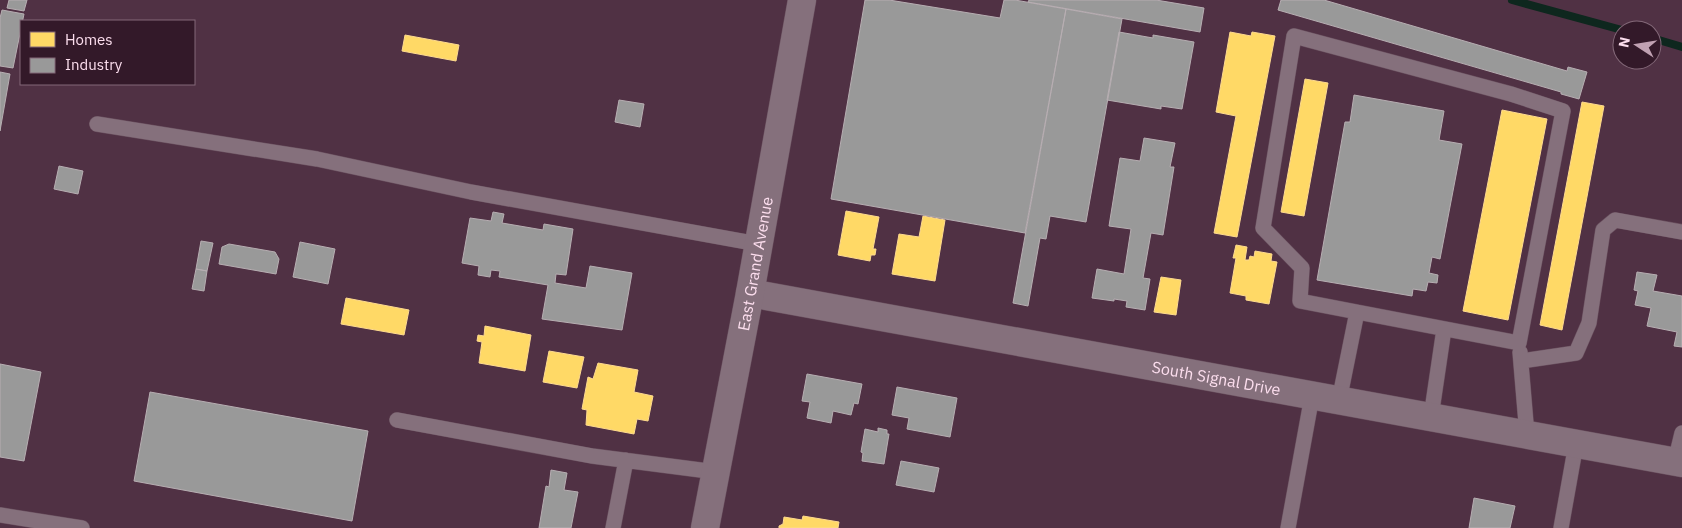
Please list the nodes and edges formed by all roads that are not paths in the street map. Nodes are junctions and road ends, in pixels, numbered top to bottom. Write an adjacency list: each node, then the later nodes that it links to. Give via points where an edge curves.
1 (802, 0): 4 (street, East Grand Avenue)
2 (97, 124): 4 (lane, via 317,159 471,192)
3 (1682, 232): 9 (lane, via 1615,220 1603,230 1589,323 1576,353)
4 (758, 244): 5 (street, East Grand Avenue)
5 (750, 293): 10 (street, South Signal Drive); 19 (street, East Grand Avenue)
6 (1357, 312): 7 (lane); 8 (lane, via 1300,302 1302,268 1263,228 1294,36 1563,111); 11 (lane)
7 (1444, 328): 8 (lane); 12 (lane)
8 (1520, 343): 9 (lane)
9 (1521, 362): 15 (lane)
10 (1312, 396): 11 (street, South Signal Drive); 24 (lane)
11 (1339, 401): 12 (street, South Signal Drive)
12 (1431, 417): 15 (street, South Signal Drive)
13 (396, 420): 17 (lane)
14 (1682, 433): 18 (lane)
15 (1527, 435): 16 (street, South Signal Drive)
16 (1576, 444): 18 (street, South Signal Drive); 25 (lane)
17 (626, 460): 19 (lane); 22 (lane)
18 (1679, 462)
19 (716, 472): 23 (street, East Grand Avenue)
20 (0, 515): 21 (lane)
21 (82, 528)
22 (612, 528)
23 (706, 528)
24 (1288, 528)
25 (1561, 528)

